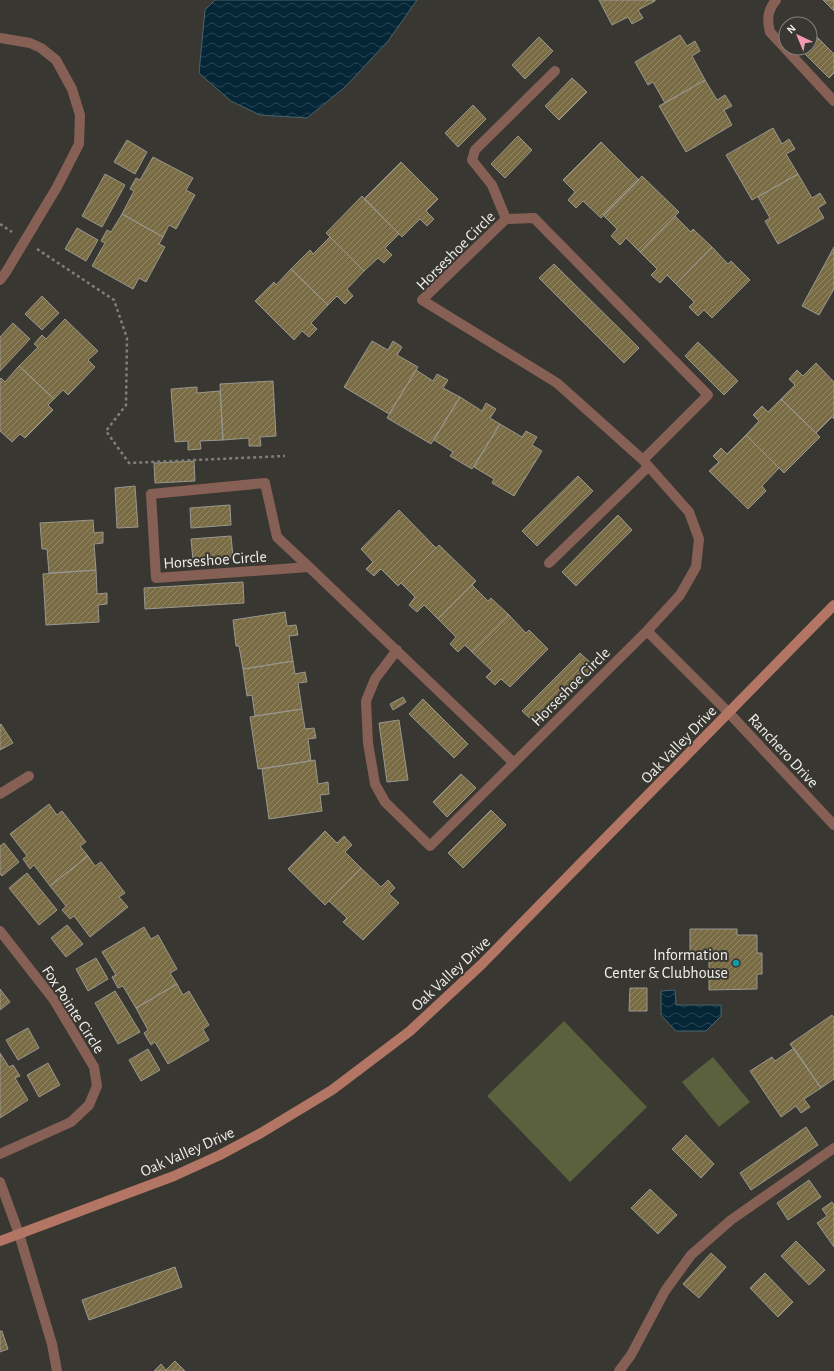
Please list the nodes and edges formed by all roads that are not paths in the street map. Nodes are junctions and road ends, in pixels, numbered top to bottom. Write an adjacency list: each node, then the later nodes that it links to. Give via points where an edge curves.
1 (776, 0): 4 (street, via 767,20 770,32)
2 (0, 38): 6 (street, via 30,43 56,60 72,89 80,115 79,144 57,187)
3 (555, 71): 5 (street, via 475,150 472,160 492,185)
4 (834, 101)
5 (506, 219): 7 (street, Horseshoe Circle, via 534,218 708,395); 7 (street, Horseshoe Circle, via 422,300 557,383)
6 (0, 280)
7 (646, 464): 8 (street); 11 (street, Horseshoe Circle, via 689,512 699,540 696,568 680,595)
8 (549, 563)
9 (309, 566): 9 (street, Horseshoe Circle, via 156,578 151,494 265,483 277,537); 12 (street, Horseshoe Circle)
10 (834, 605): 13 (street, Oak Valley Drive)
11 (647, 631): 13 (street); 14 (street, Horseshoe Circle)
12 (397, 650): 14 (street, Horseshoe Circle); 14 (street, Horseshoe Circle, via 375,679 366,701 368,743 375,784 385,802 430,846)
13 (729, 713): 17 (street, Ranchero Drive); 22 (street, Oak Valley Drive, via 482,964 410,1031 332,1090 220,1155 174,1176)
14 (514, 763)
15 (29, 776): 16 (street)
16 (0, 794)
17 (834, 825)
18 (0, 931): 20 (street, Fox Pointe Circle, via 54,1000 94,1067 97,1086 89,1105 71,1122)
19 (834, 1148): 25 (street, via 731,1220 691,1256 665,1291 631,1355)
20 (0, 1154)
21 (0, 1182): 22 (street)
22 (19, 1234): 23 (street, Oak Valley Drive); 24 (street)
23 (0, 1241)
24 (58, 1371)
25 (619, 1371)

